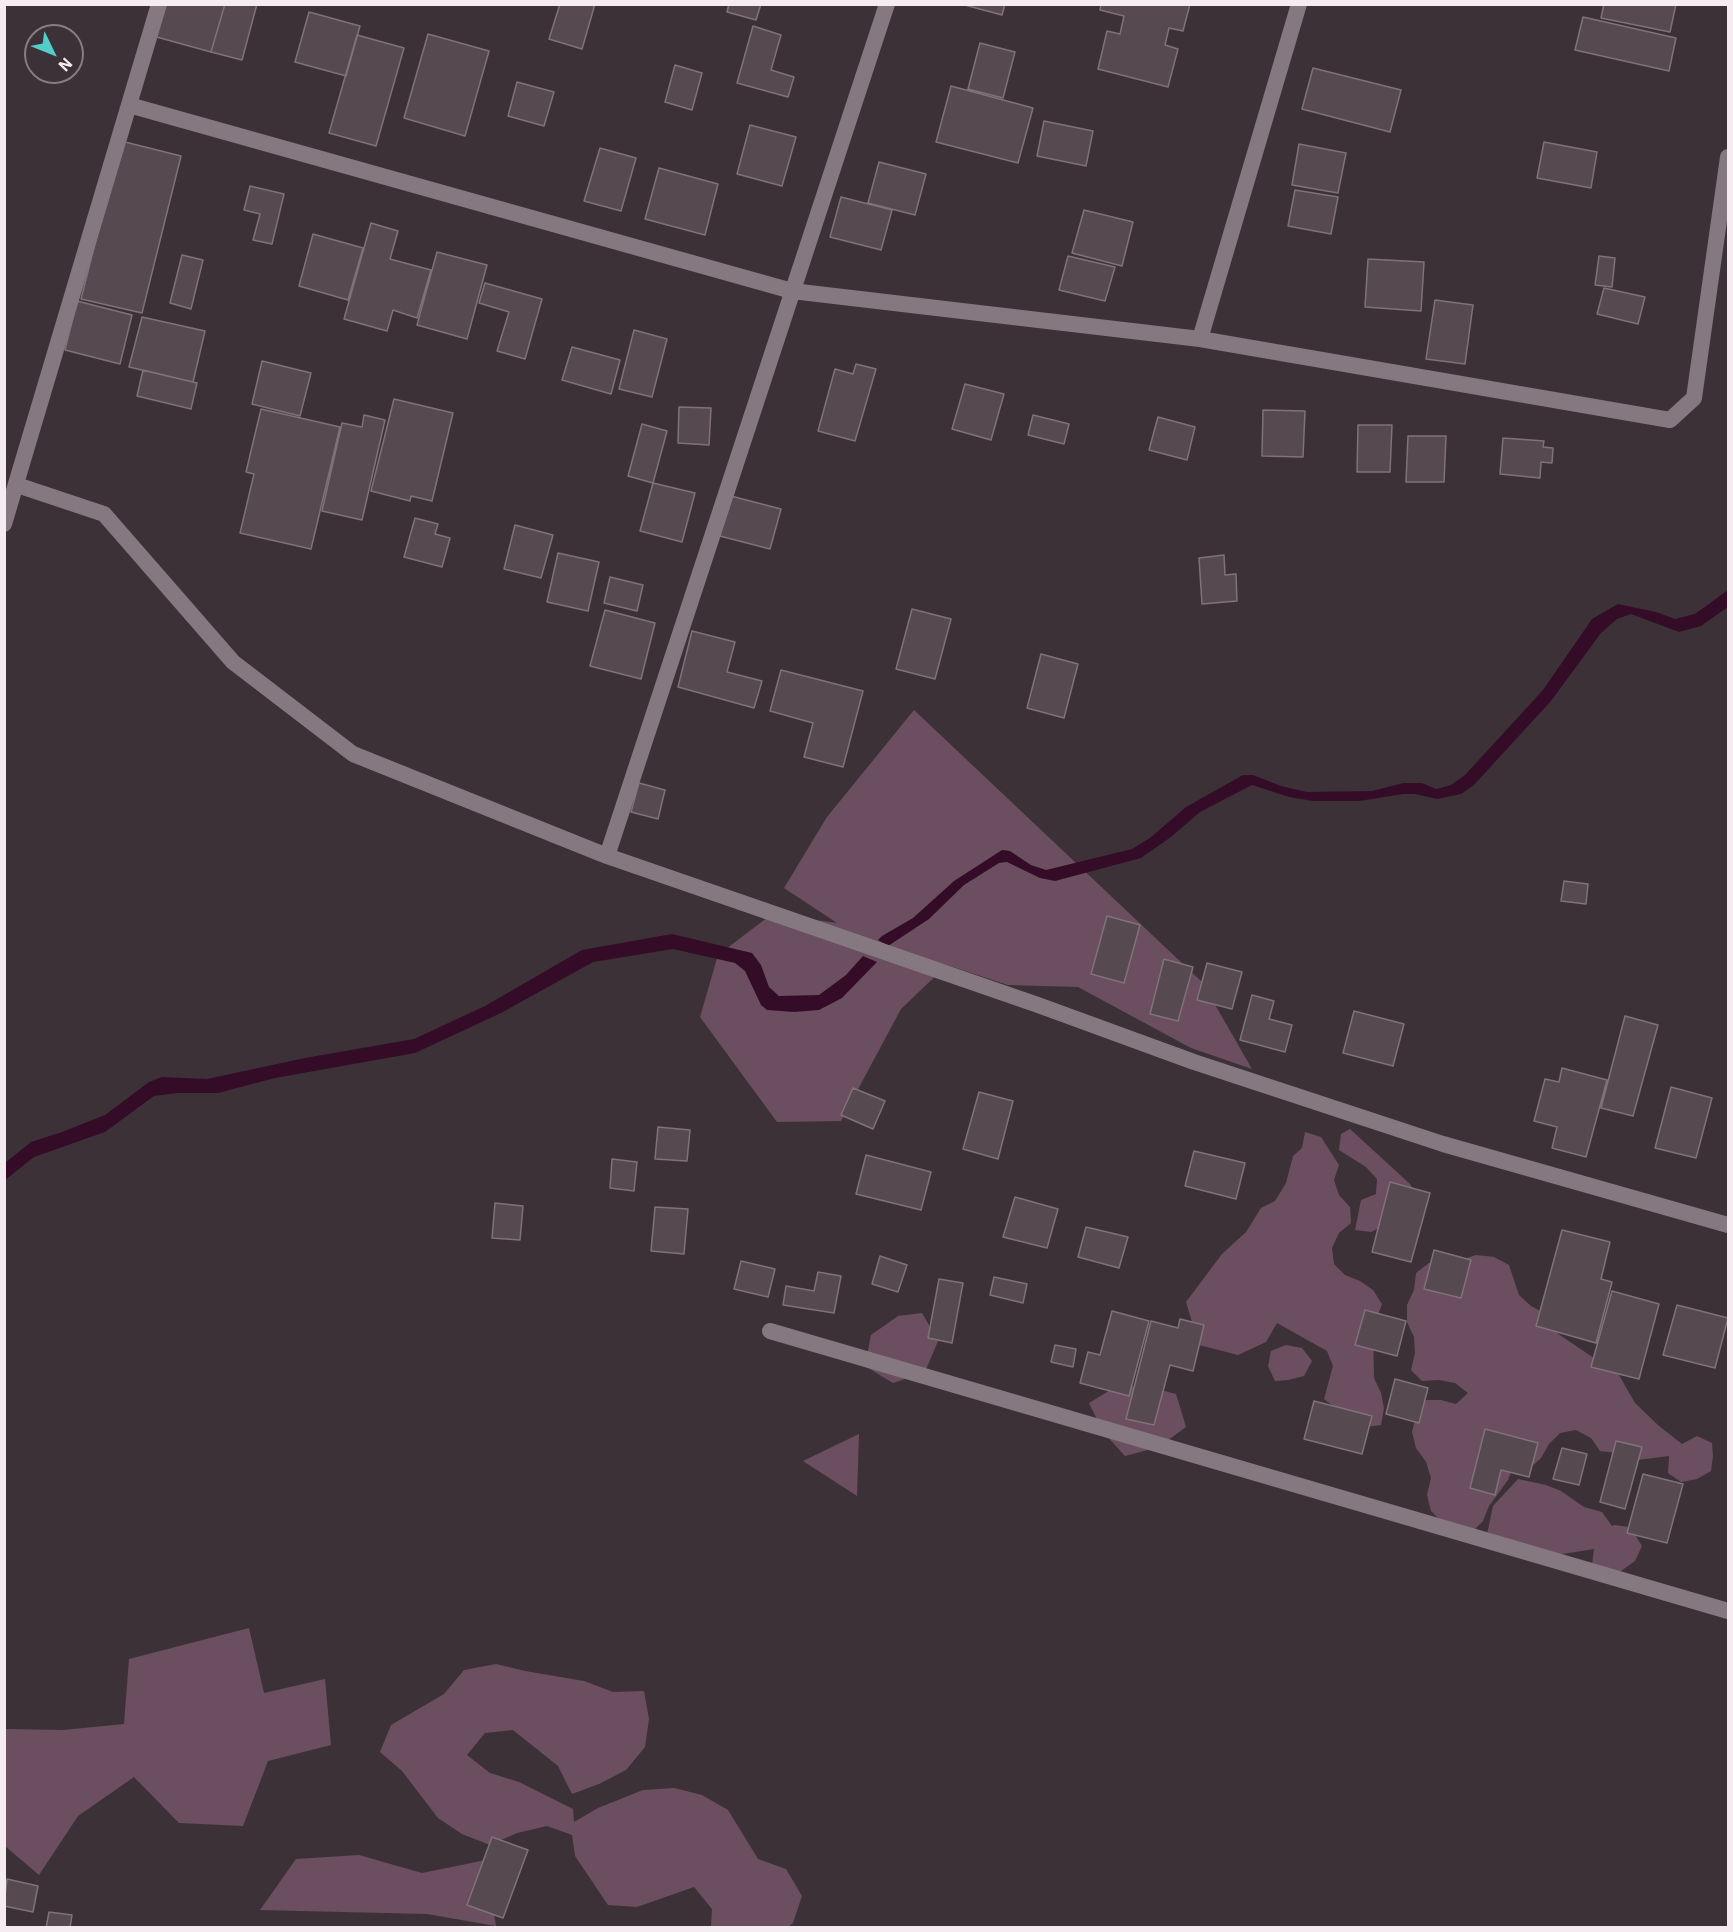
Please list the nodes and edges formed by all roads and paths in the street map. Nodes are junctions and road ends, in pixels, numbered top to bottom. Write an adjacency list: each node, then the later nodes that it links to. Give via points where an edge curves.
1 (159, 4): 4 (street)
2 (887, 4): 6 (street)
3 (1299, 4): 7 (street)
4 (129, 105): 6 (street); 8 (street)
5 (1728, 157): 7 (street, via 1694,398 1670,420)
6 (792, 291): 7 (street); 10 (street)
7 (1200, 339)
8 (17, 485): 9 (street); 10 (street, via 104,514 232,662 353,754)
9 (4, 524)
10 (607, 856): 11 (street, via 1194,1062 1443,1144)
11 (1728, 1225)
12 (770, 1330): 13 (street)
13 (1728, 1611)

